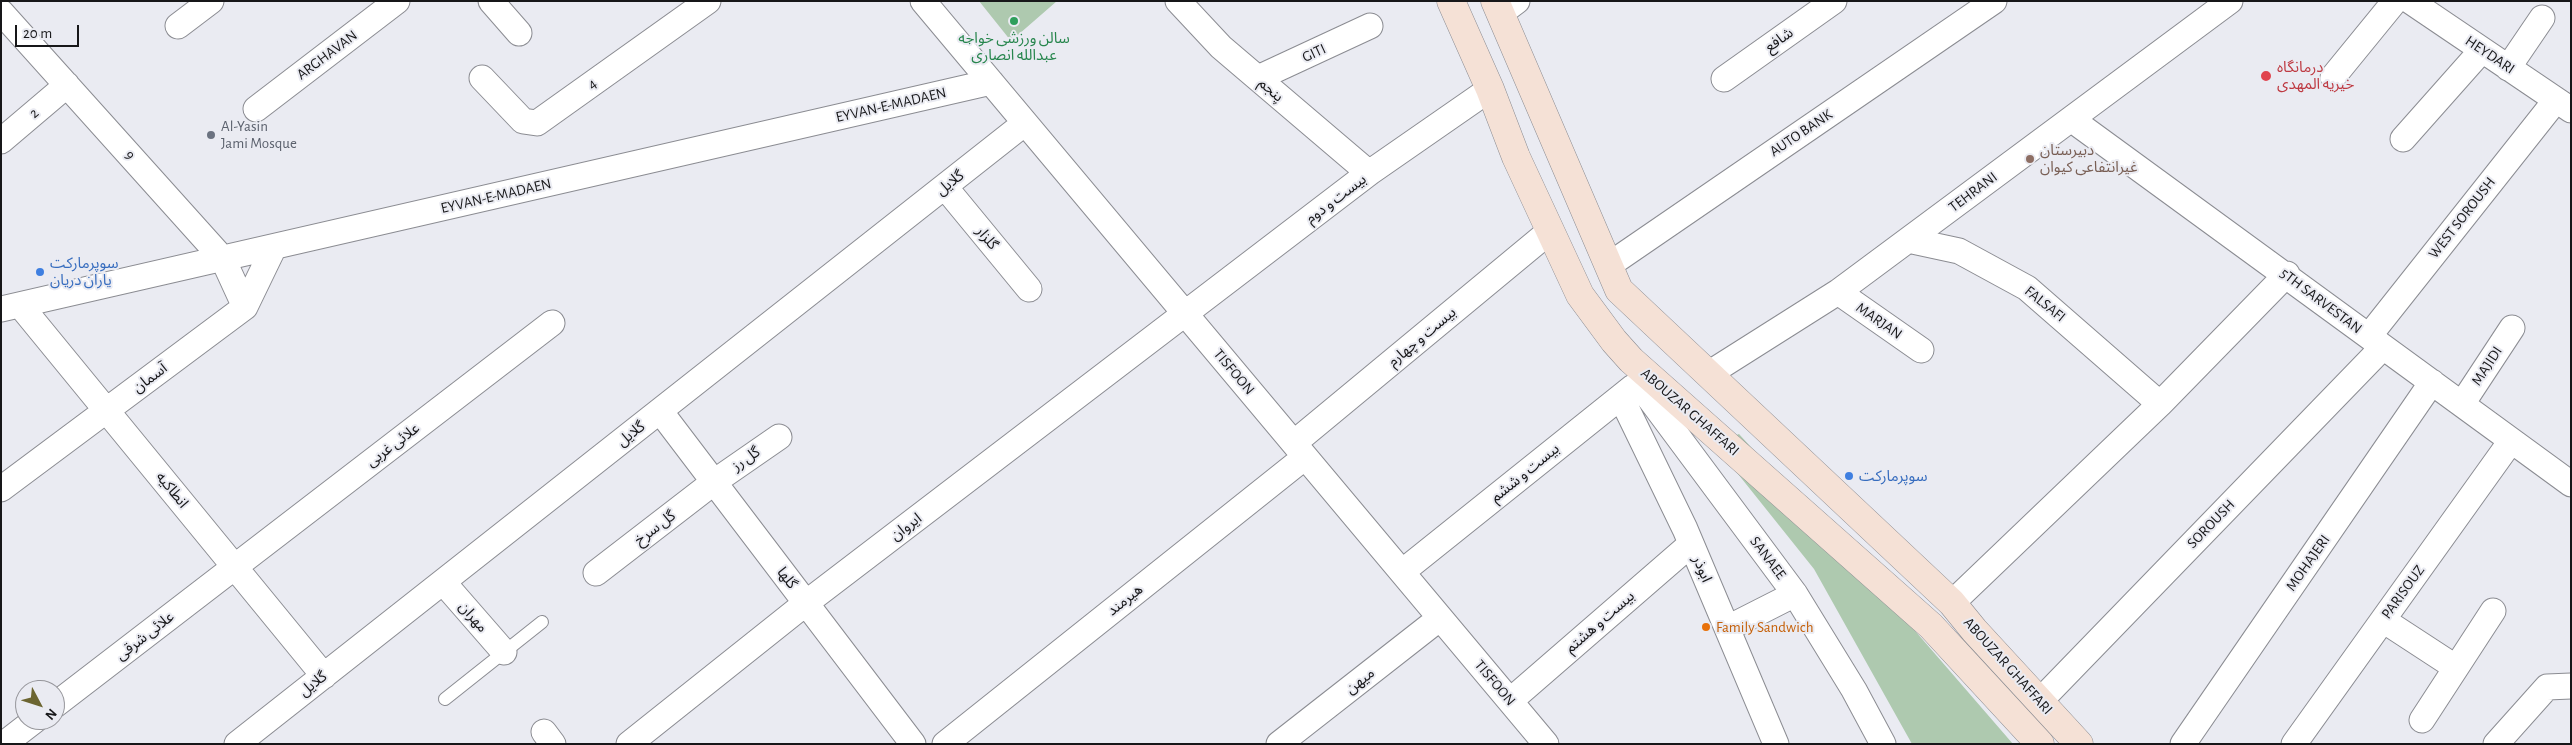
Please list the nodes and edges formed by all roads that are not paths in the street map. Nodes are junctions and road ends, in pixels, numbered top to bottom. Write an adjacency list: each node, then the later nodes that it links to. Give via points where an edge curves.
1 (211, 1): 16 (street)
2 (397, 1): 29 (street, ARGHAVAN)
3 (491, 1): 18 (street)
4 (708, 1): 22 (street, 4, via 537,124 523,122)
5 (923, 1): 25 (street, TISFOON)
6 (1178, 1): 23 (street, پنجم, via 1221,47)
7 (1451, 1): 27 (main road, ABOUZAR GHAFFARI)
8 (1834, 1): 24 (street, شافع)
9 (1994, 1): 40 (street, AUTO BANK)
10 (2230, 1): 30 (street, TEHRANI)
11 (2395, 1): 21 (street)
12 (2410, 1): 19 (street, HEYDARI)
13 (1504, 5): 40 (main road, ABOUZAR GHAFFARI)
14 (1, 12): 26 (street, 9)
15 (2542, 18): 20 (street)
16 (178, 26)
17 (1370, 26): 23 (street, GITI)
18 (518, 33)
19 (2482, 50): 20 (street, HEYDARI); 32 (street)
20 (2508, 68): 28 (street, HEYDARI)
21 (2332, 77)
22 (482, 78)
23 (1258, 78): 34 (street, پنجم)
24 (1724, 79)
25 (991, 82): 31 (street, TISFOON); 38 (street, EYVAN-E-MADAEN)
26 (67, 85): 33 (street, 2); 39 (street, 9)
27 (1490, 89): 34 (street, بیست و دوم); 36 (main road, ABOUZAR GHAFFARI, via 1516,157)
28 (2563, 105): 49 (street, WEST SOROUSH)
29 (256, 109)
30 (2071, 119): 37 (street, TEHRANI); 41 (street, 5TH SARVESTAN)
31 (1025, 124): 35 (street, گلایل); 46 (street, TISFOON)
32 (2403, 139)
33 (1, 141)
34 (1370, 173): 46 (street, بیست و دوم)
35 (945, 187): 42 (street, گلزار); 58 (street, گلایل)
36 (1550, 230): 53 (main road, ABOUZAR GHAFFARI, via 1580,295 1614,340); 61 (street, بیست و چهارم)
37 (1908, 240): 43 (street, TEHRANI); 55 (street, FALSAFI, via 1959,251 2027,288)
38 (274, 246): 39 (street, EYVAN-E-MADAEN); 45 (street, آسمان)
39 (223, 258): 44 (street, EYVAN-E-MADAEN); 45 (street, 9)
40 (1609, 265): 51 (main road, ABOUZAR GHAFFARI, via 1619,290)
41 (2287, 274): 49 (street, 5TH SARVESTAN); 55 (street)
42 (1029, 289)
43 (1838, 292): 50 (street, MARJAN); 51 (street, TEHRANI)
44 (11, 307): 57 (street, انطاکیه)
45 (244, 307): 57 (street, آسمان)
46 (1185, 314): 61 (street, TISFOON); 71 (street, ایروان)
47 (552, 323): 66 (street, علائی غربی)
48 (2512, 328): 56 (street, MAJIDI)
49 (2376, 341): 52 (street, 5TH SARVESTAN); 85 (street, SOROUSH)
50 (1921, 350)
51 (1710, 373): 54 (main road); 72 (main road, ABOUZAR GHAFFARI)
52 (2432, 382): 56 (street, 5TH SARVESTAN); 99 (street, MOHAJERI)
53 (1636, 385): 54 (main road, ABOUZAR GHAFFARI); 65 (street, ابوذر); 67 (street, بیست و ششم); 70 (street, SANAEE)
54 (1677, 398): 97 (main road, ABOUZAR GHAFFARI, via 1931,626)
55 (2160, 404): 72 (street)
56 (2462, 404): 60 (street, 5TH SARVESTAN)
57 (107, 411): 64 (street, آسمان); 66 (street, انطاکیه)
58 (660, 411): 62 (street, گلها); 69 (street, گلایل)
59 (779, 436): 62 (street, گل رز)
60 (2511, 441): 63 (street, 5TH SARVESTAN); 75 (street, PARISOUZ)
61 (1300, 450): 67 (street, TISFOON); 92 (street, هیرمند)
62 (714, 482): 68 (street, گل سرخ); 71 (street, گلها)
63 (2571, 484)
64 (1, 489)
65 (1691, 544): 77 (street, ابوذر); 84 (street, بیست و هشتم)
66 (235, 566): 80 (street, انطاکیه); 82 (street, علائی شرقی)
67 (1402, 572): 74 (street, TISFOON)
68 (596, 573)
69 (443, 582): 78 (street, مهران); 80 (street, گلایل)
70 (1795, 594): 77 (street); 96 (street, SANAEE)
71 (806, 603): 90 (street, ایروان); 91 (street, گلها)
72 (1952, 603): 85 (main road, ABOUZAR GHAFFARI)
73 (2493, 611): 79 (street)
74 (1440, 618): 84 (street, TISFOON); 93 (street, میهن)
75 (2383, 620): 79 (street); 100 (street, PARISOUZ)
76 (542, 622): 78 (lane)
77 (1728, 628): 95 (street, ابوذر)
78 (504, 652): 83 (lane)
79 (2455, 667): 86 (street)
80 (324, 676): 89 (street, گلایل)
81 (2571, 686): 101 (street, via 2547,687)
82 (65, 697)
83 (445, 699)
84 (1510, 701): 94 (street, TISFOON)
85 (2040, 701): 98 (main road, ABOUZAR GHAFFARI)
86 (2422, 720)
87 (22, 730): 88 (street)
88 (4, 744)
89 (238, 744)
90 (629, 744)
91 (913, 744)
92 (945, 744)
93 (1279, 744)
94 (1546, 744)
95 (1776, 744)
96 (1883, 744)
97 (2040, 744)
98 (2079, 744)
99 (2183, 744)
100 (2294, 744)
101 (2496, 744)

